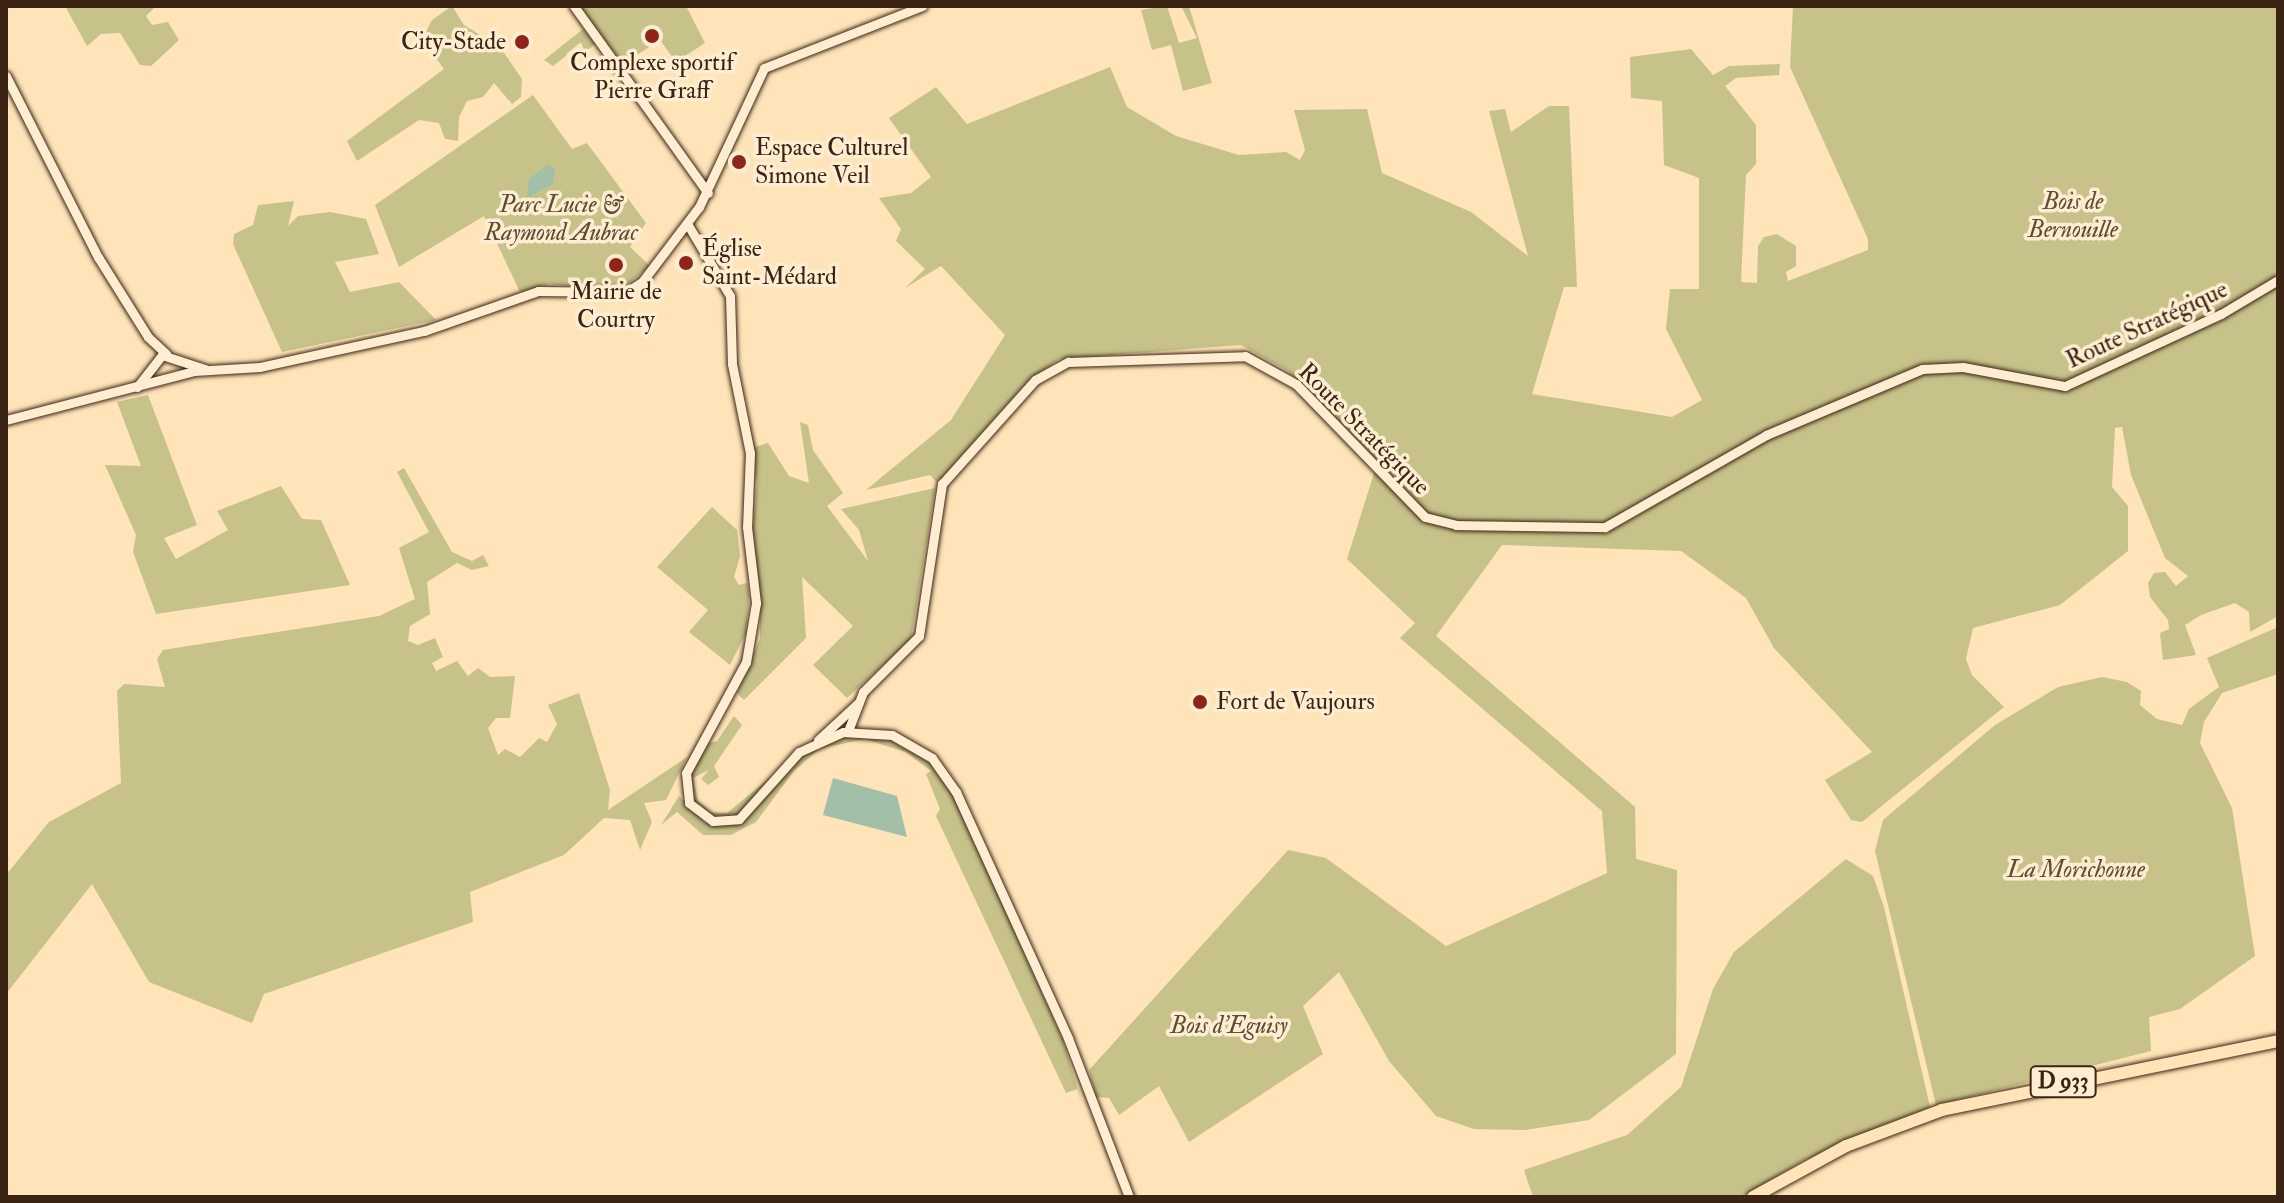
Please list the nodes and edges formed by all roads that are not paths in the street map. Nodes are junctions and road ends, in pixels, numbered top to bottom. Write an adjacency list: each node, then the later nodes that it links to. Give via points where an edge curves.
1 (574, 6): 4 (street)
2 (922, 6): 4 (street, via 766,65)
3 (6, 76): 9 (street, via 92,246)
4 (708, 193): 5 (street)
5 (688, 225): 6 (street); 7 (street)
6 (681, 234): 7 (street); 13 (street, via 626,292 538,291 414,334 260,367)
7 (700, 249): 22 (street, via 731,298 732,364 750,453 747,527 756,603 752,644 686,773 687,798 698,815 721,823 745,815 789,762)
8 (2278, 280): 18 (street, Route Stratégique, via 2208,321 2065,386 1963,367 1922,369 1766,435 1622,522 1496,526 1425,517 1296,384 1245,356 1068,362 1035,380 942,484 919,636)
9 (148, 337): 10 (street); 12 (street)
10 (166, 354): 11 (street); 12 (street)
11 (180, 362): 13 (street); 14 (street)
12 (154, 365): 15 (street); 16 (street)
13 (208, 369): 14 (street)
14 (180, 375): 15 (street)
15 (161, 381): 16 (street)
16 (134, 389): 17 (street)
17 (6, 420)
18 (859, 702): 19 (street, Route Stratégique); 21 (street); 22 (street)
19 (855, 715): 20 (street, Route Stratégique); 21 (street)
20 (848, 731): 21 (street); 22 (street)
21 (864, 731): 27 (street, via 912,744 948,777 1068,1038)
22 (818, 740)
23 (2278, 1041): 25 (highway, D 933)
24 (2278, 1048): 25 (highway, D 933)
25 (1943, 1113): 26 (highway, D 933)
26 (1927, 1118): 28 (highway, D 933, via 1846,1146); 29 (highway, D 933)
27 (1129, 1197)
28 (1753, 1197)
29 (1766, 1197)

